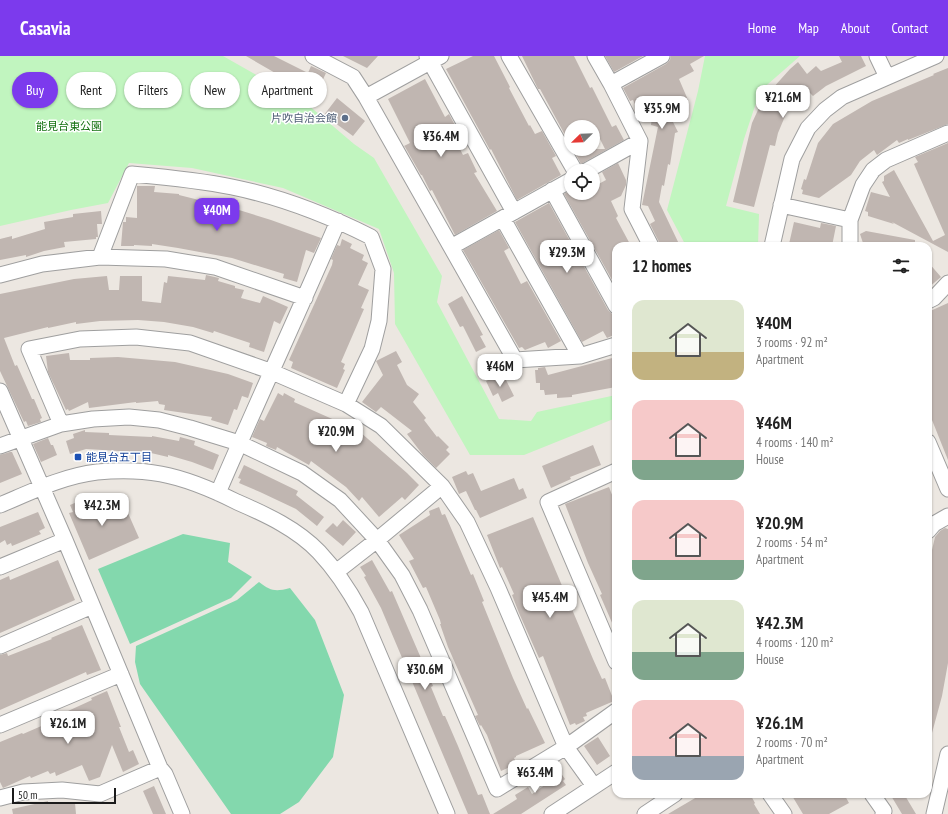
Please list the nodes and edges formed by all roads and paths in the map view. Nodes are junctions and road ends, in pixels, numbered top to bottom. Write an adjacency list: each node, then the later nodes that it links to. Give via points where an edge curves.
1 (313, 56): 10 (street, via 352,77)
2 (509, 56): 13 (street)
3 (595, 56): 9 (street)
4 (662, 56): 9 (street)
5 (877, 56): 8 (street)
6 (936, 56): 8 (street)
7 (433, 58): 10 (street); 18 (street)
8 (887, 77): 17 (street, via 842,97 808,128 792,159)
9 (611, 84): 12 (street)
10 (366, 97): 24 (street)
11 (948, 133): 19 (street, via 886,160 873,170 863,185)
12 (640, 141): 14 (street); 21 (street, via 632,209)
13 (571, 164)
14 (599, 164)
15 (564, 184): 16 (street)
16 (552, 190): 18 (street); 29 (street)
17 (781, 205): 19 (street); 22 (street)
18 (508, 215): 24 (street); 32 (street)
19 (850, 220): 23 (street)
20 (338, 221): 25 (street, via 290,203 233,187 187,179 132,174); 28 (street); 35 (street, via 371,237 383,269 379,321 372,349)
21 (649, 242)
22 (773, 242)
23 (850, 242)
24 (451, 247): 32 (street, via 515,360)
25 (100, 257): 26 (street, via 42,264); 28 (street, via 166,259 215,267)
26 (0, 275)
27 (948, 283): 30 (street)
28 (305, 298): 33 (street)
29 (612, 299)
30 (932, 299)
31 (612, 346): 32 (street)
32 (580, 356)
33 (270, 370): 35 (street); 36 (street, via 190,343 136,337 80,340 29,349); 38 (street)
34 (0, 391): 37 (street)
35 (346, 404): 42 (street, via 381,426)
36 (61, 424): 37 (street); 38 (street, via 129,417 159,420)
37 (20, 438): 39 (street); 43 (street)
38 (239, 443): 45 (street); 50 (street, via 308,477 340,500)
39 (0, 446)
40 (932, 451): 44 (street)
41 (612, 473): 55 (street, via 548,502)
42 (442, 486): 50 (street); 59 (street, via 467,522)
43 (42, 487): 45 (street, via 96,472 128,471 160,474 189,481); 46 (street); 49 (street)
44 (948, 489)
45 (218, 493): 52 (street, via 272,518 298,534)
46 (0, 505)
47 (948, 516): 48 (street)
48 (932, 526)
49 (65, 540): 51 (street); 53 (street)
50 (377, 540): 52 (street); 59 (street, via 402,575 420,610 497,789)
51 (0, 567)
52 (336, 572): 70 (street, via 361,612)
53 (92, 606): 54 (street); 56 (street)
54 (0, 646)
55 (612, 653)
56 (121, 674): 58 (street); 61 (street)
57 (612, 714): 59 (street)
58 (0, 726)
59 (566, 747): 63 (street)
60 (948, 754): 74 (street)
61 (160, 768): 64 (street, via 100,794 62,790 23,792); 69 (street)
62 (612, 775): 63 (street)
63 (594, 786): 71 (street)
64 (0, 798)
65 (669, 798): 72 (street)
66 (773, 798): 73 (street)
67 (875, 798): 68 (street)
68 (884, 813)
69 (182, 814)
70 (447, 814)
71 (552, 814)
72 (645, 814)
73 (784, 814)
74 (934, 814)

